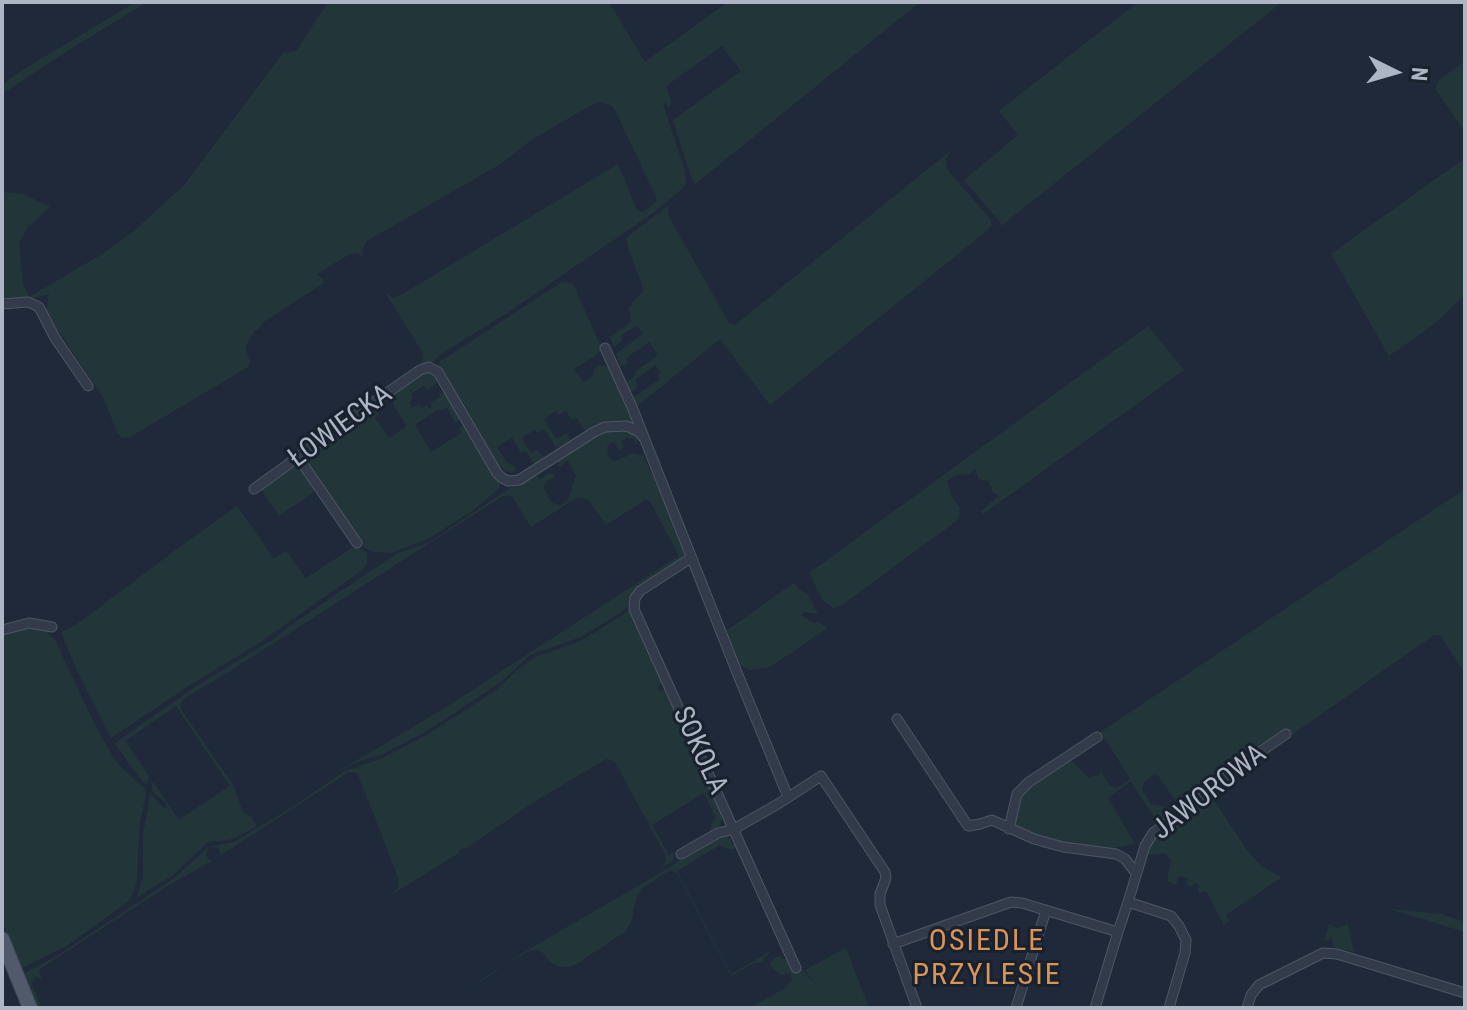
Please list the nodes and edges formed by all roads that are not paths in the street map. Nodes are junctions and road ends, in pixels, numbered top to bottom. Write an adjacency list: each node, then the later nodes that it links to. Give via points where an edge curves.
1 (2, 304): 3 (street, via 28,302 40,308)
2 (605, 348): 4 (street)
3 (88, 386)
4 (643, 437): 5 (street, ŁOWIECKA, via 627,426 605,427 519,480 508,481 497,473 438,372 429,367); 8 (street)
5 (298, 457): 6 (street, ŁOWIECKA); 7 (street)
6 (254, 489)
7 (357, 543)
8 (691, 557): 14 (street); 15 (street, SOKOLA, via 643,588 633,605)
9 (52, 627): 10 (street, via 29,623)
10 (2, 630)
11 (897, 719): 16 (street, via 968,826 992,820)
12 (1286, 734): 18 (street, JAWOROWA, via 1157,829)
13 (1097, 737): 16 (street, via 1021,790 1014,799)
14 (788, 797): 15 (street); 23 (street, via 821,776 885,872 880,905)
15 (734, 829): 17 (street); 24 (street, SOKOLA)
16 (1009, 829): 18 (street, via 1063,847 1116,854)
17 (681, 854)
18 (1136, 873): 19 (street, JAWOROWA)
19 (1128, 902): 21 (street, JAWOROWA); 30 (street, via 1171,916 1186,940)
20 (1046, 910): 21 (street); 23 (street, via 1011,902); 28 (street)
21 (1118, 932): 29 (street, JAWOROWA)
22 (2, 939): 26 (main road)
23 (893, 944): 27 (street)
24 (796, 968)
25 (1465, 993): 31 (street, via 1323,953 1259,985)
26 (30, 1008)
27 (917, 1008)
28 (1016, 1008)
29 (1095, 1008)
30 (1169, 1008)
31 (1247, 1008)

